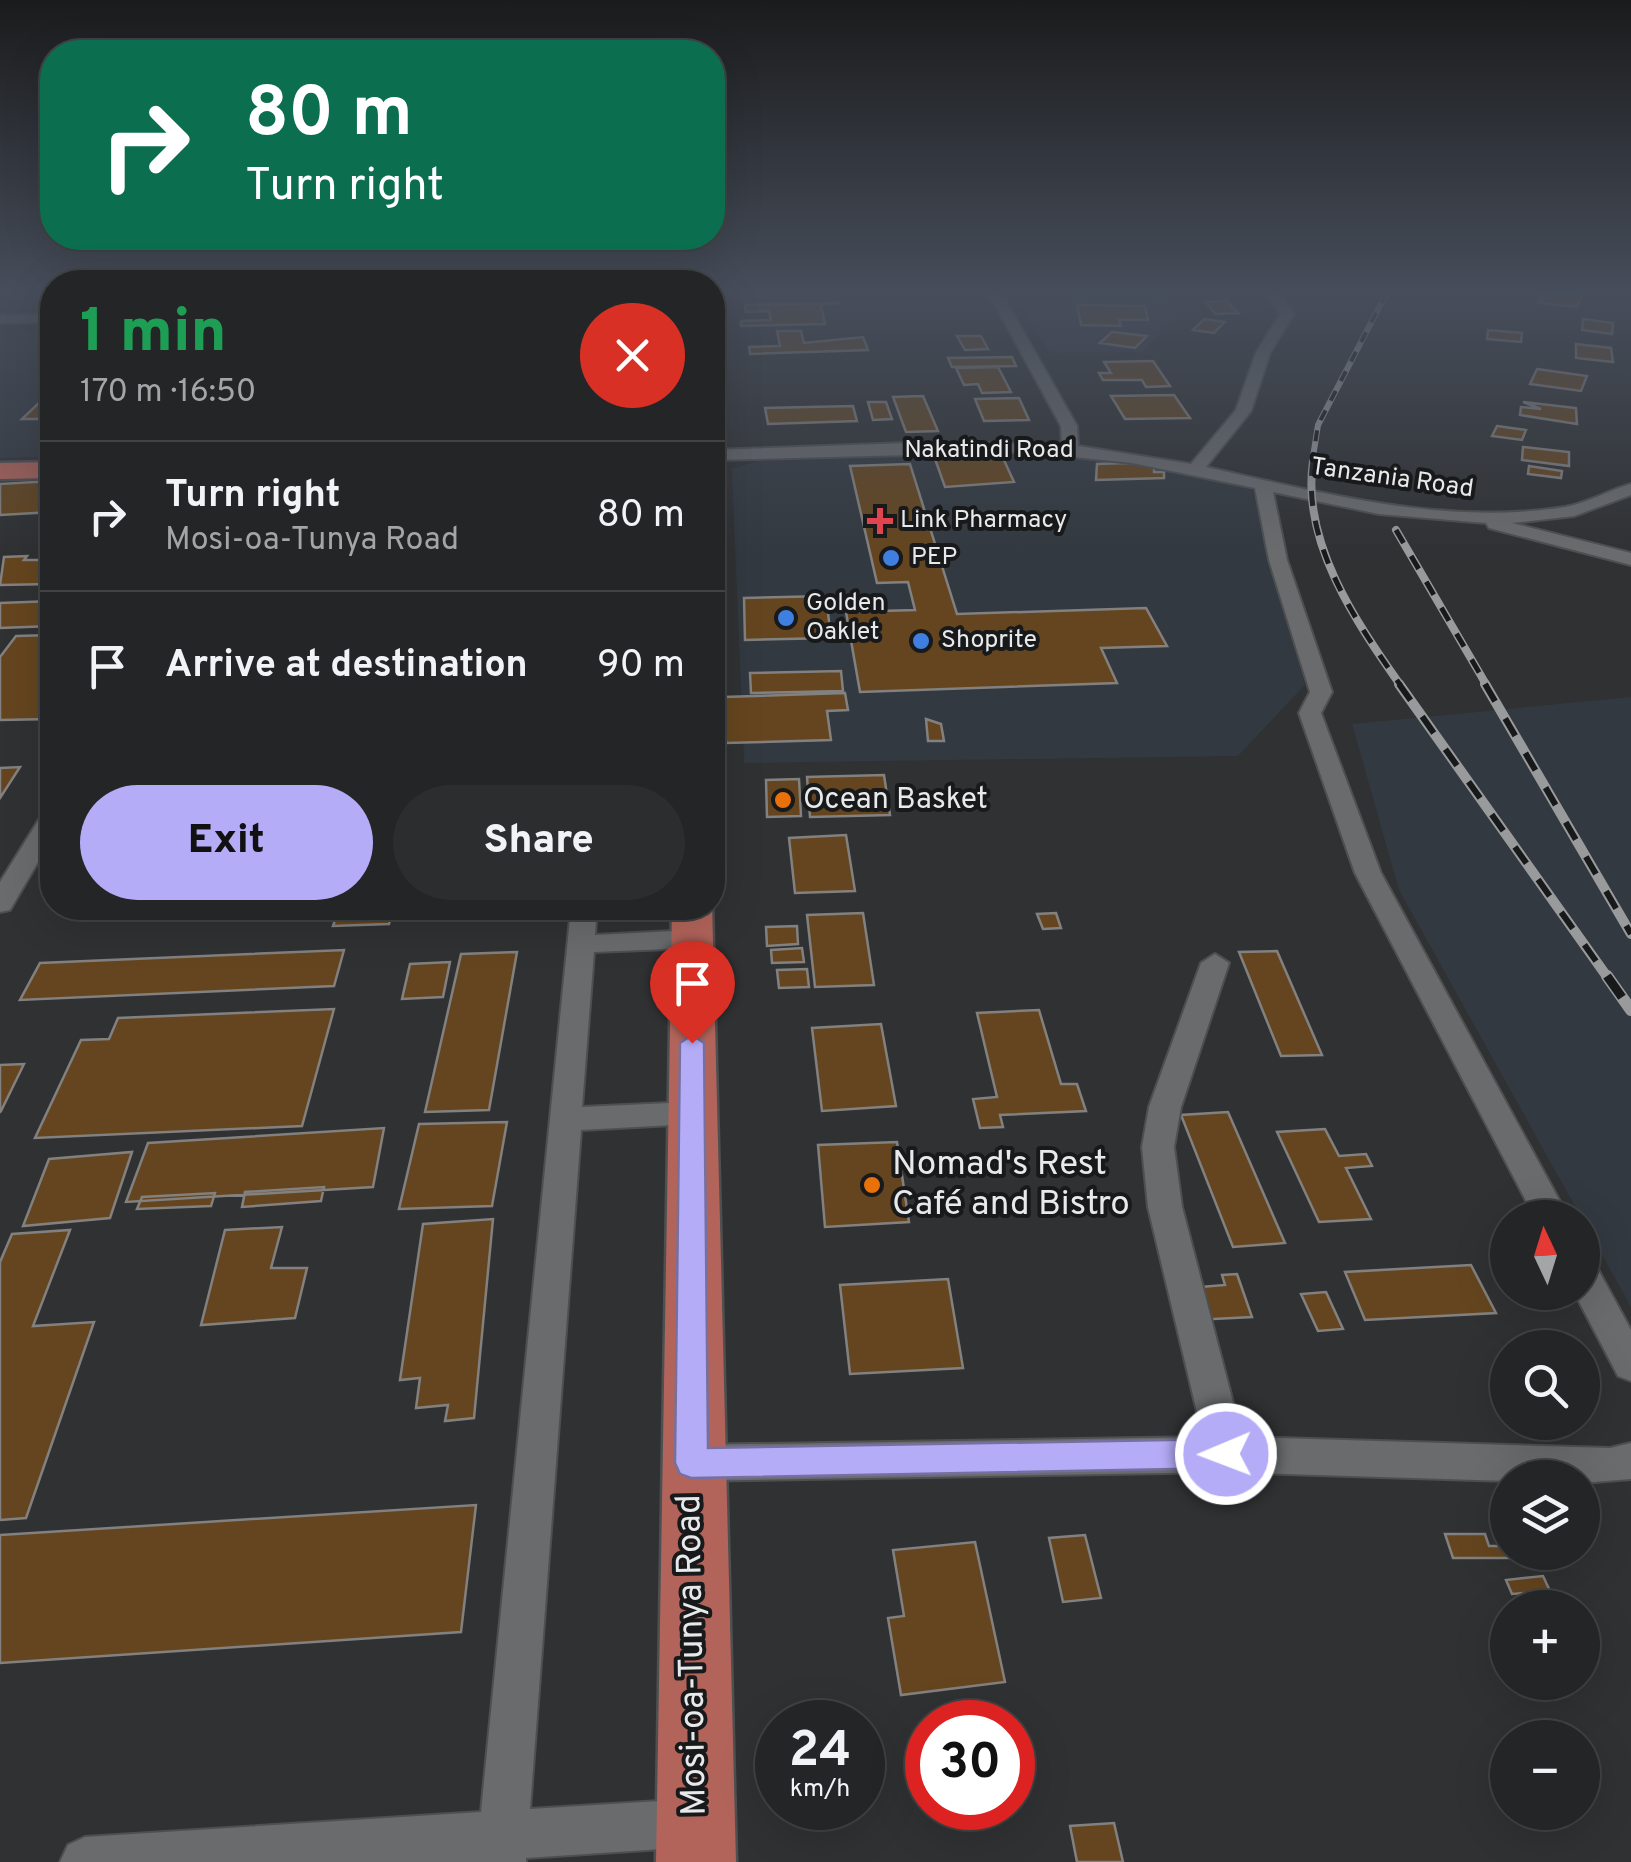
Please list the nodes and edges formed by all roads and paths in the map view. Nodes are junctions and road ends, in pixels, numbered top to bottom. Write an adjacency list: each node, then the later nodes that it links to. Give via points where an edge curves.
1 (1043, 379): 3 (street, via 1070,426)
2 (1254, 379): 5 (street, via 1243,411)
3 (1070, 450): 4 (street, Nakatindi Road); 5 (street, Nakatindi Road)
4 (725, 456)
5 (1197, 467): 8 (street, Nakatindi Road)
6 (40, 470): 7 (highway)
7 (0, 471)
8 (1263, 484): 10 (street, Tanzania Road); 19 (street, via 1278,560 1322,692 1310,713 1368,873)
9 (1631, 490): 10 (street, Tanzania Road, via 1568,512)
10 (1474, 518): 11 (street)
11 (1631, 560)
12 (40, 838): 13 (street)
13 (0, 904)
14 (694, 924): 15 (street); 17 (highway, Mosi-oa-Tunya Road)
15 (582, 926): 18 (street)
16 (1215, 962): 22 (street, via 1165,1107 1158,1147 1166,1207)
17 (691, 1113): 18 (street); 24 (highway, Mosi-oa-Tunya Road)
18 (564, 1120): 26 (street)
19 (1542, 1200)
20 (1600, 1307): 21 (street)
21 (1631, 1365)
22 (1226, 1454): 23 (street, via 1610,1466); 24 (street)
23 (1631, 1461)
24 (691, 1463): 25 (highway, Mosi-oa-Tunya Road)
25 (696, 1842): 26 (street)
26 (503, 1849): 27 (street)
27 (85, 1862)

